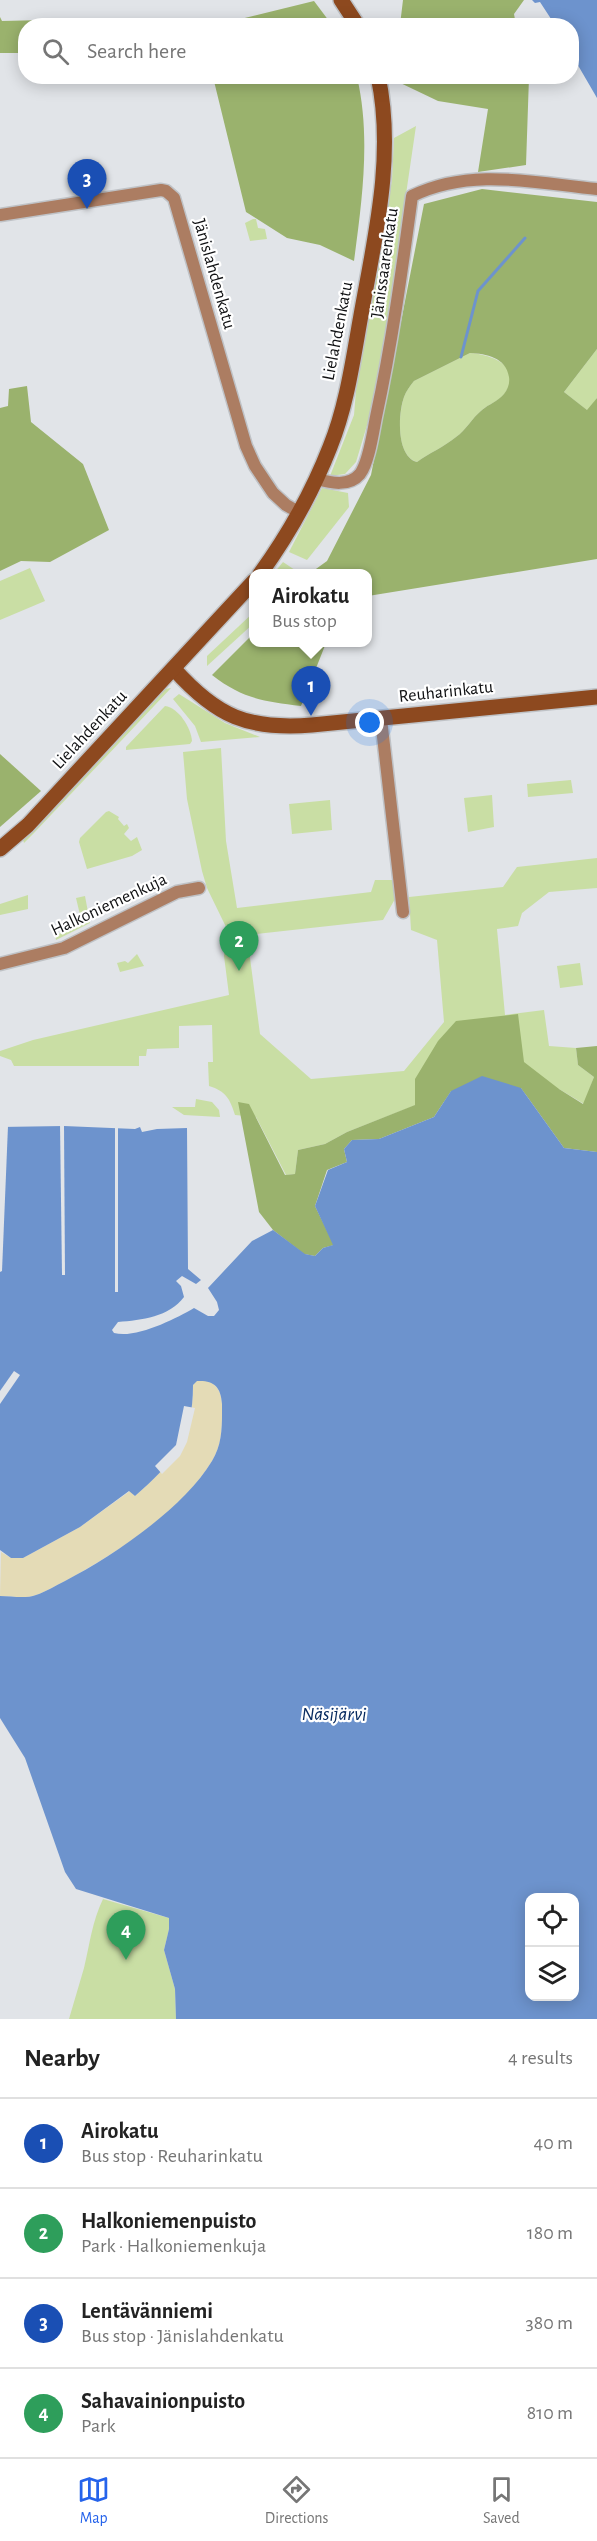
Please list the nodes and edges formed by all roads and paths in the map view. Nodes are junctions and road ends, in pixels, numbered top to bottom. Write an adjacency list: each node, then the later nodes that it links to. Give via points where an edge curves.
1 (341, 0): 2 (street)
2 (353, 18)
3 (379, 84): 6 (street, Lielahdenkatu, via 384,178 373,248 338,427)
4 (597, 189): 6 (street, Jänissaarenkatu, via 485,178 448,182 412,196 388,361 363,469 348,482)
5 (0, 215): 7 (street, Jänislahdenkatu, via 160,190 170,193 246,447 273,493)
6 (317, 479): 7 (street, Lielahdenkatu)
7 (300, 513): 8 (street, Lielahdenkatu)
8 (263, 569)
9 (249, 586): 10 (street, Lielahdenkatu)
10 (174, 669): 12 (street, Reuharinkatu, via 217,707 256,724 287,727); 13 (street, Lielahdenkatu, via 28,825)
11 (597, 697): 12 (street, Reuharinkatu)
12 (381, 718): 15 (street)
13 (0, 849)
14 (199, 888): 16 (street, Halkoniemenkuja, via 177,892 64,948)
15 (403, 912)
16 (0, 964)

